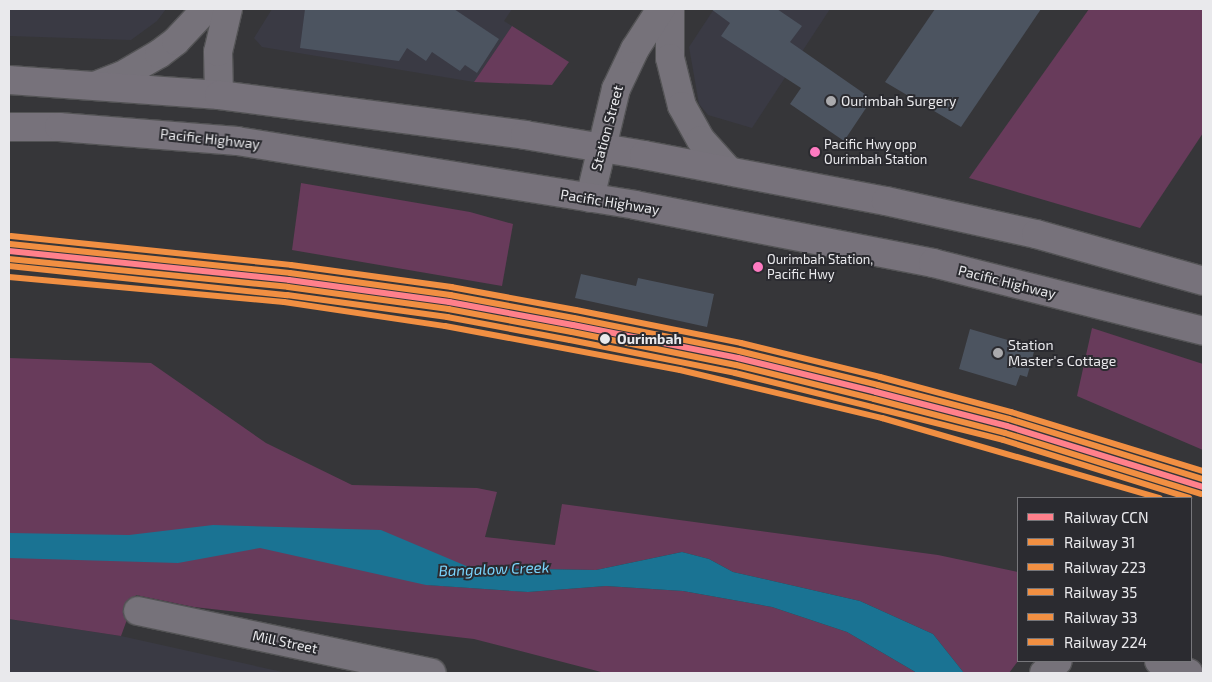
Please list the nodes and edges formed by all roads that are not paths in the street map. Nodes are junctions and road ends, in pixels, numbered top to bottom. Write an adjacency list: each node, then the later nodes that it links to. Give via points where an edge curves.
1 (206, 9): 6 (street, via 176,42 159,54 121,76)
2 (228, 9): 7 (street, via 218,52)
3 (661, 9): 9 (street, Station Street, via 622,74)
4 (670, 9): 10 (street, via 670,58 682,106 701,140)
5 (9, 80): 6 (main road)
6 (96, 85): 7 (main road)
7 (219, 95): 9 (main road)
8 (9, 127): 11 (main road, Pacific Highway, via 237,141)
9 (601, 148): 10 (main road); 11 (street, Station Street)
10 (728, 171): 12 (main road, via 1036,234)
11 (590, 198): 13 (main road, Pacific Highway, via 933,263)
12 (1203, 281)
13 (1203, 331)
14 (138, 611): 17 (street, Mill Street)
15 (1057, 662): 18 (street)
16 (1162, 662): 19 (street)
17 (432, 673)
18 (1044, 673)
19 (1189, 673)

